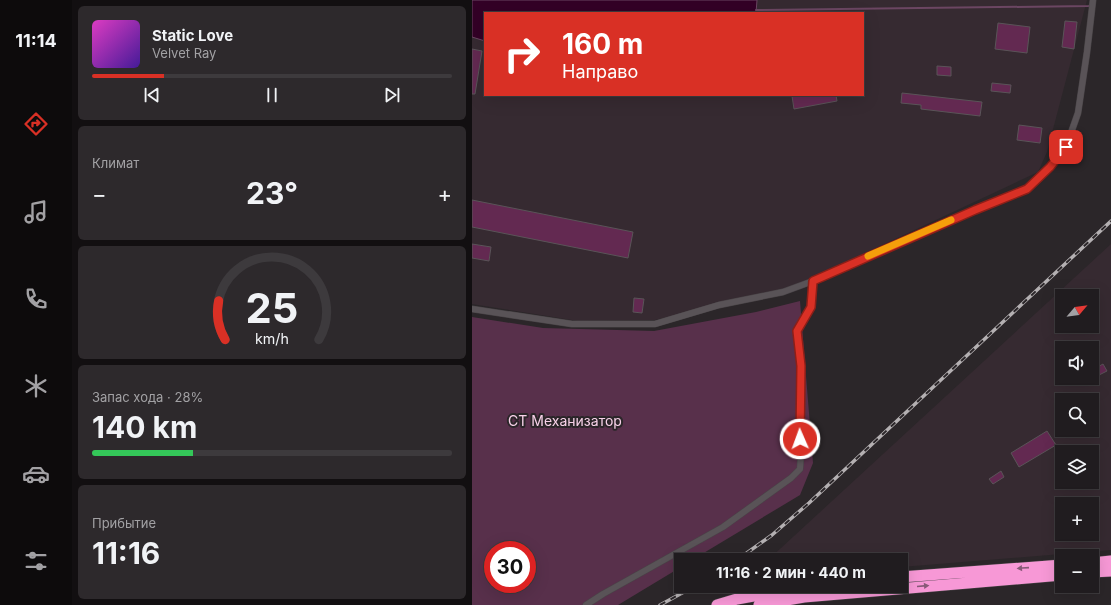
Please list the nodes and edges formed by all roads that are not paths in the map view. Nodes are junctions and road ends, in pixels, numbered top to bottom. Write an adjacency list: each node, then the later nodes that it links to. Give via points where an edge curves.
1 (1093, 0): 2 (street, via 1078,113 1066,147 1050,167 1027,189)
2 (813, 281): 3 (street, via 783,292 719,305 655,324 572,324); 12 (street, via 811,307 797,331 801,366 800,469 723,527)
3 (472, 310)
4 (1111, 561): 5 (highway)
5 (1099, 562)
6 (1055, 566): 9 (highway, one-way to 9)
7 (1111, 571): 8 (highway)
8 (1099, 572)
9 (908, 576)
10 (1055, 576): 14 (highway, one-way to 10, via 804,597)
11 (770, 593): 13 (highway)
12 (586, 605)
13 (717, 605)
14 (759, 605)

